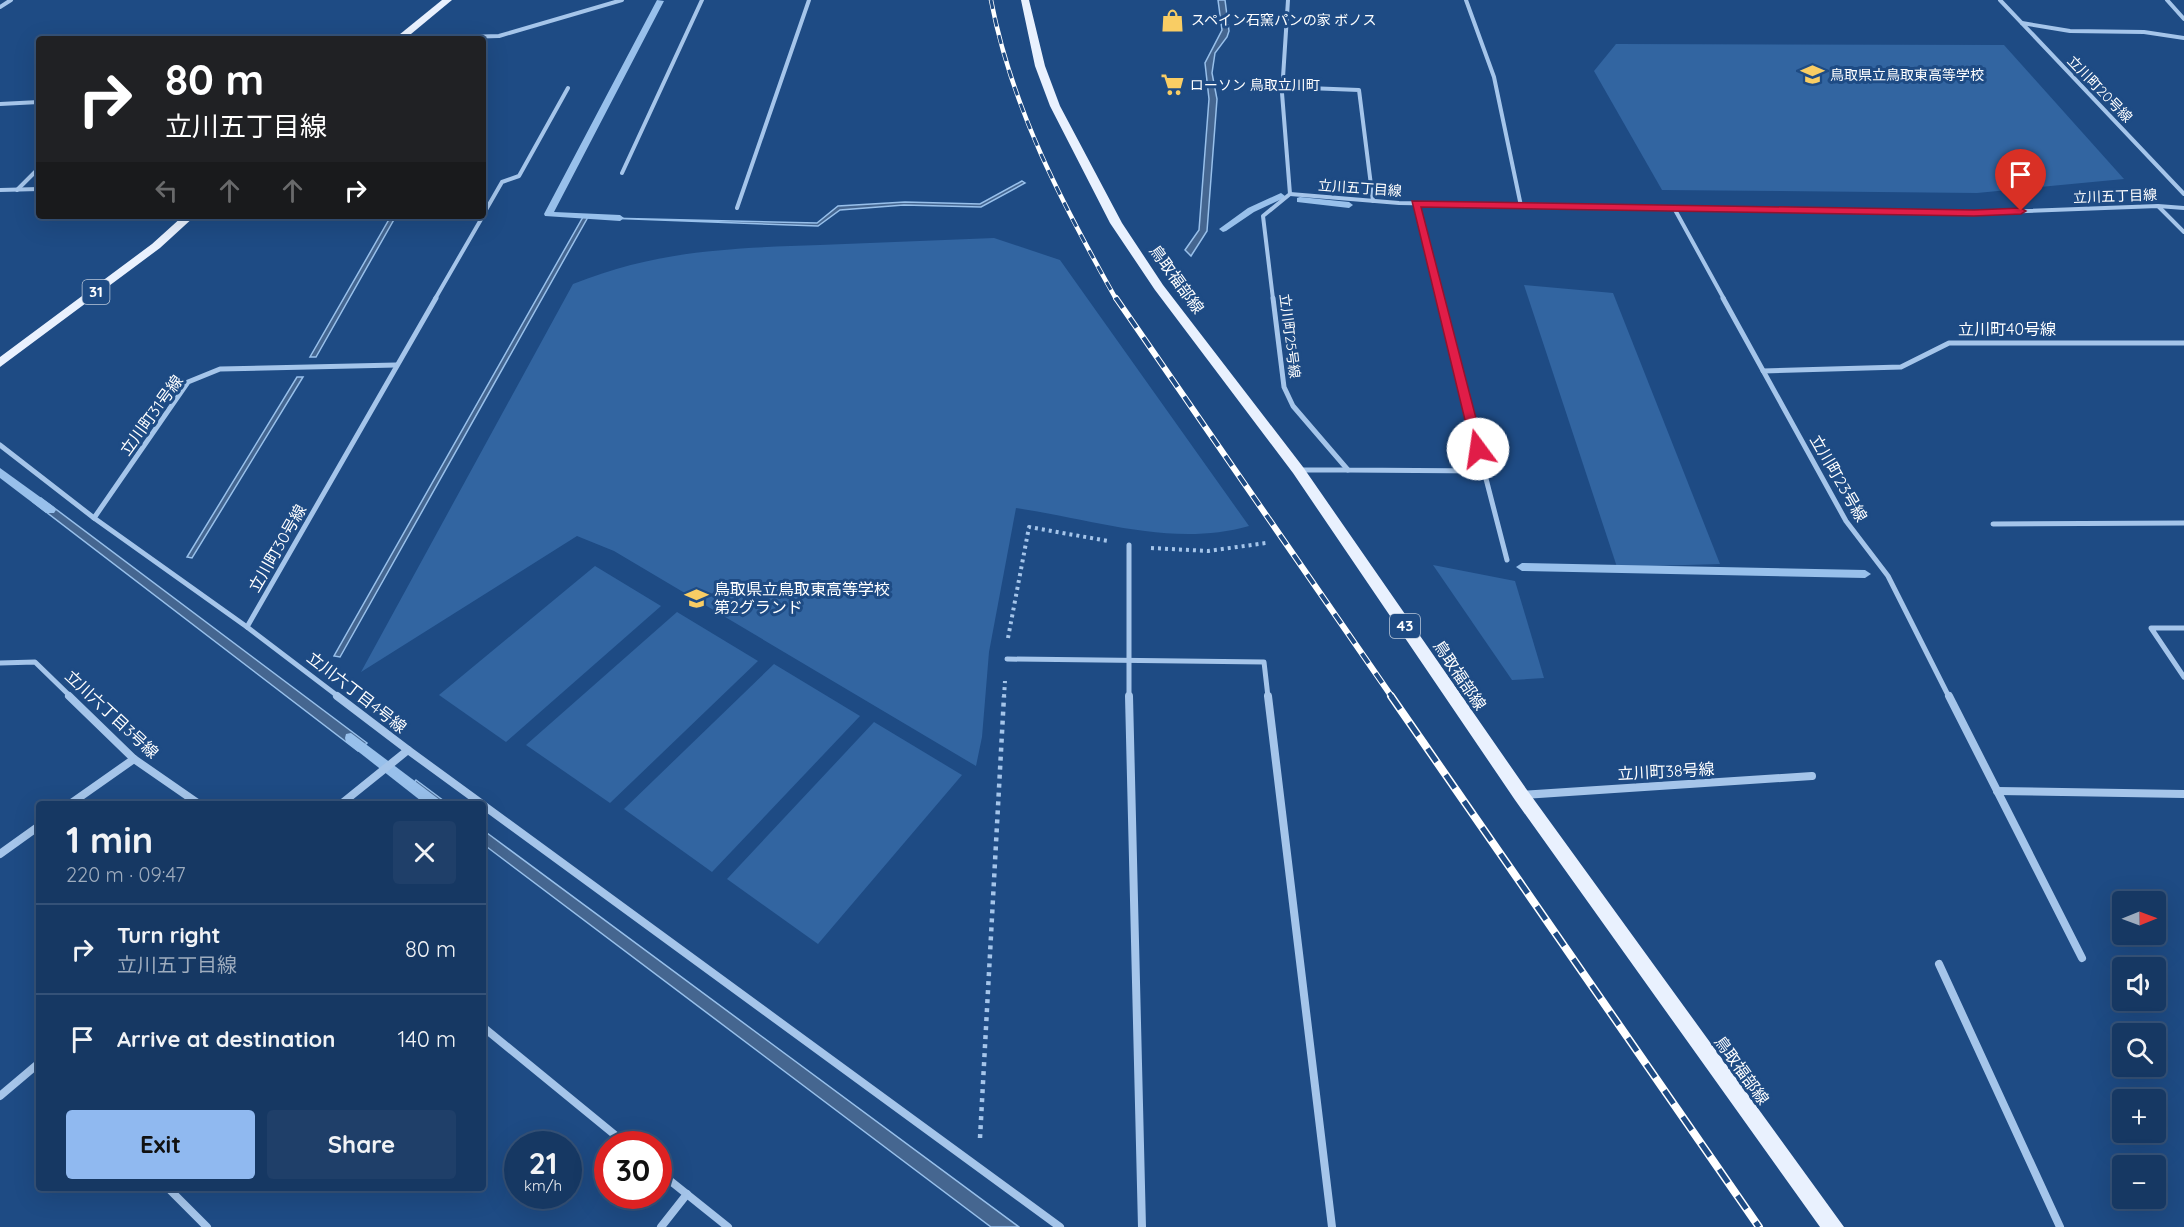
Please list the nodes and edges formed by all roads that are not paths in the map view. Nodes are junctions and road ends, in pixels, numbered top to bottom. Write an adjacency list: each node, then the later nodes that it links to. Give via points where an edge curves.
1 (11, 0): 11 (street)
2 (448, 0): 14 (main road)
3 (622, 0): 15 (street)
4 (702, 0): 22 (street)
5 (809, 0): 32 (street)
6 (1024, 0): 44 (main road, 鳥取福部線 / 43, via 1040,66 1055,106 1116,223 1159,287)
7 (1288, 0): 17 (street)
8 (1466, 0): 30 (street, via 1494,77)
9 (2000, 0): 13 (street, 立川町20号線)
10 (2167, 0): 12 (street)
11 (0, 7)
12 (2184, 19)
13 (2022, 23): 16 (street, via 2065,32 2151,32); 27 (street, 立川町20号線)
14 (403, 36)
15 (486, 36)
16 (2184, 38)
17 (1282, 87): 26 (street); 28 (street, via 1359,90)
18 (568, 88): 35 (street, 立川町30号線, via 519,176 502,182)
19 (36, 102): 20 (street)
20 (0, 105)
21 (36, 171): 25 (street)
22 (622, 173)
23 (36, 189): 25 (street)
24 (0, 190): 25 (street)
25 (17, 190)
26 (1290, 194): 28 (street, 立川五丁目線); 45 (street, 立川町25号線, via 1263,216 1284,387 1293,406)
27 (2184, 194)
28 (1373, 201): 29 (street, 立川五丁目線)
29 (1415, 204): 30 (street, 立川五丁目線); 46 (street)
30 (1521, 206): 33 (street, 立川五丁目線)
31 (2158, 206): 33 (street, 立川五丁目線, via 1974,213); 34 (street, 立川五丁目線); 38 (street)
32 (737, 208)
33 (1674, 208): 42 (street, 立川町23号線)
34 (2184, 208)
35 (486, 211)
36 (186, 219): 40 (main road, 31, via 156,246)
37 (481, 219): 41 (street, 立川町30号線)
38 (2184, 232)
39 (2184, 343): 42 (street, 立川町40号線, via 1949,343 1901,367)
40 (0, 363)
41 (396, 365): 47 (street, 立川町31号線, via 220,369 188,382); 52 (street, 立川町30号線)
42 (1763, 371): 61 (street, 立川町23号線, via 1845,521 1888,576)
43 (0, 445): 47 (street)
44 (1298, 470): 45 (street); 63 (main road, 鳥取福部線 / 43)
45 (1348, 470): 46 (street)
46 (1484, 471): 51 (street)
47 (94, 518): 52 (street)
48 (1993, 524): 49 (street)
49 (2184, 524)
50 (1129, 545): 55 (street)
51 (1507, 560)
52 (248, 627): 58 (street, 立川六丁目4号線)
53 (2184, 628): 57 (street, via 2151,628)
54 (1006, 658): 55 (street)
55 (1128, 662): 84 (street); 85 (street, via 1264,662)
56 (0, 663): 59 (street, 立川六丁目3号線, via 35,662)
57 (2184, 676)
58 (408, 750): 66 (street, 立川六丁目4号線); 67 (street)
59 (134, 759): 64 (street); 65 (street, 立川六丁目3号線)
60 (1812, 776): 63 (street, 立川町38号線)
61 (1997, 791): 62 (street); 71 (street, 立川町23号線)
62 (2184, 794)
63 (1521, 795): 86 (main road, 鳥取福部線 / 43)
64 (74, 801)
65 (195, 801)
66 (345, 801)
67 (477, 801)
68 (486, 808): 83 (street)
69 (36, 828): 70 (street)
70 (0, 854)
71 (2082, 958)
72 (1939, 964): 87 (street)
73 (486, 1029): 76 (street)
74 (36, 1066): 75 (street)
75 (0, 1096)
76 (611, 1131)
77 (672, 1182): 79 (street)
78 (171, 1191): 80 (street)
79 (687, 1194): 81 (street); 82 (street)
80 (207, 1227)
81 (661, 1227)
82 (728, 1227)
83 (1060, 1227)
84 (1142, 1227)
85 (1332, 1227)
86 (1833, 1227)
87 (2060, 1227)

